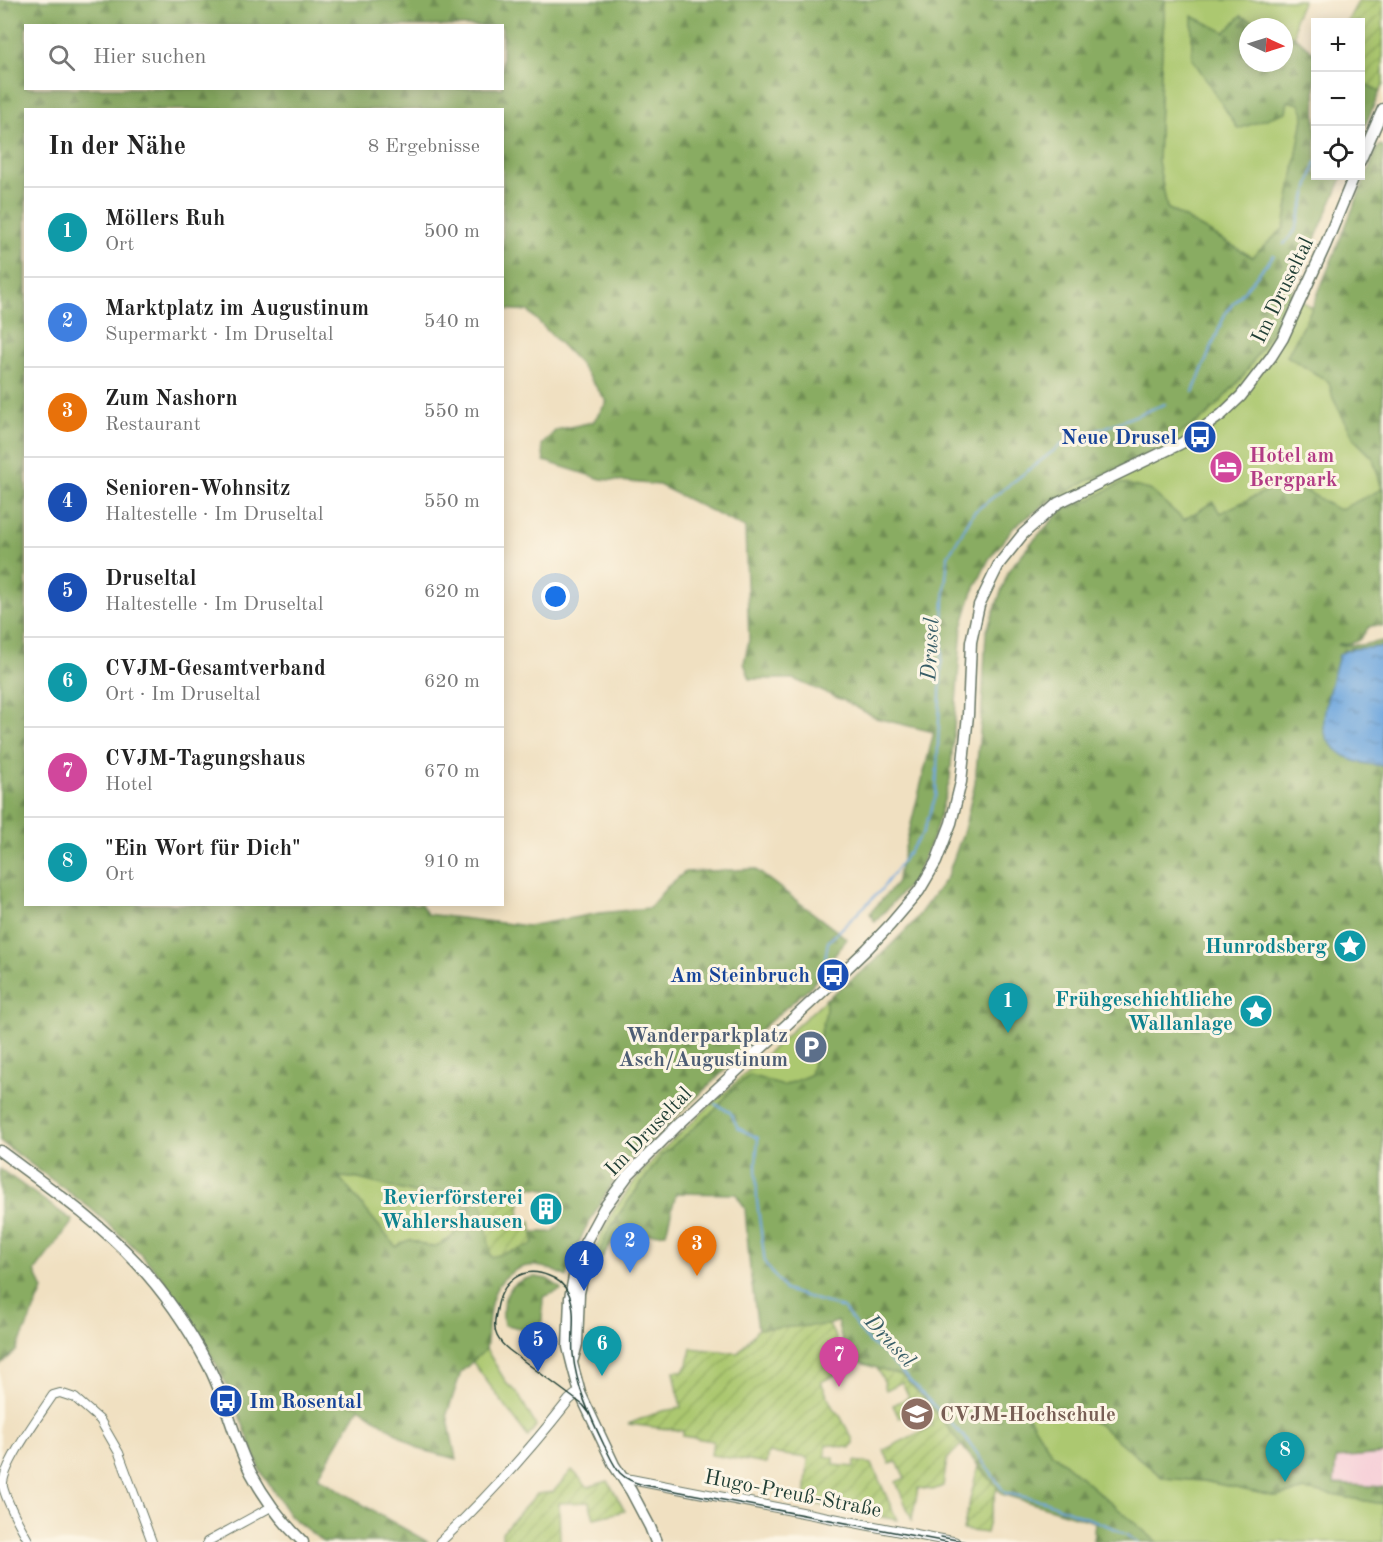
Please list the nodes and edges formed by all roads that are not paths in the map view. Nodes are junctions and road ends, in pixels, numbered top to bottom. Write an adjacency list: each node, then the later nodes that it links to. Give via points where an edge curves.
1 (1383, 109): 2 (main road)
2 (1365, 150)
3 (1352, 180): 5 (main road, Im Druseltal, via 1282,338 1241,396 1182,443 1058,503 1023,534 999,564 979,605 971,642 962,782 936,862 919,891 890,925 654,1148 628,1175 598,1219 573,1276 568,1347)
4 (0, 1151): 7 (main road, via 85,1214 137,1263 174,1308 209,1365 250,1472)
5 (580, 1393): 6 (main road, Im Druseltal); 12 (street, via 569,1400 537,1442)
6 (623, 1478): 13 (main road, Im Druseltal); 14 (street, Hugo-Preuß-Straße)
7 (271, 1507): 10 (street); 11 (main road)
8 (28, 1542): 9 (street, via 3,1484 10,1462 53,1395 60,1394 75,1398 100,1420 119,1453)
9 (152, 1542)
10 (207, 1542)
11 (303, 1542)
12 (440, 1542)
13 (656, 1542)
14 (956, 1542)

